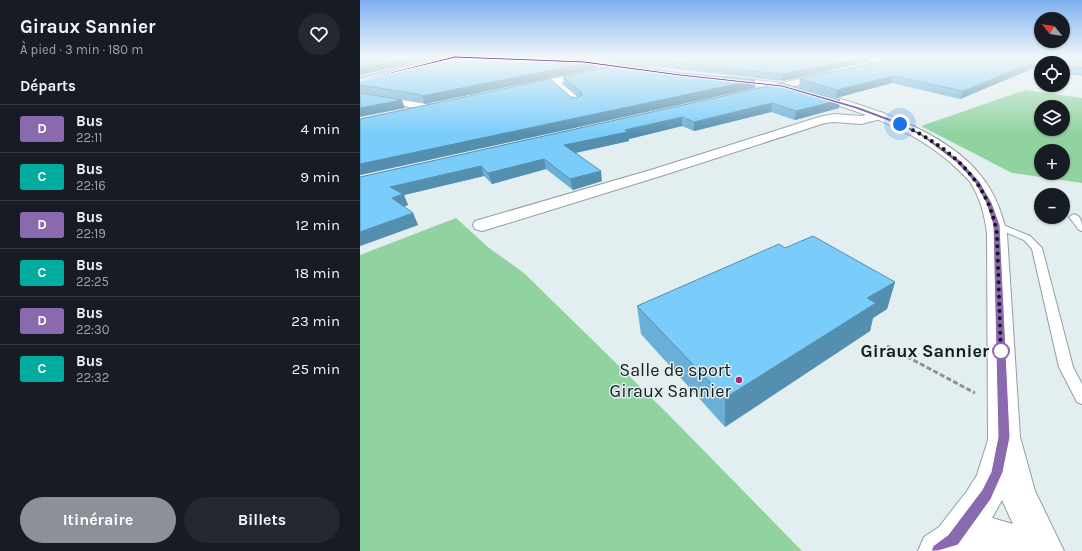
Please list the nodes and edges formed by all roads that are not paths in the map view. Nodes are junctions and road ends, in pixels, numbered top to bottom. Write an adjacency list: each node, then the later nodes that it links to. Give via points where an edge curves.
1 (536, 83): 6 (street)
2 (549, 83): 6 (street)
3 (555, 83): 11 (street)
4 (752, 83): 7 (street)
5 (796, 83): 7 (street)
6 (541, 84): 8 (street)
7 (782, 86): 9 (street); 13 (street)
8 (511, 91)
9 (744, 94)
10 (360, 96): 12 (street, via 438,107)
11 (577, 102)
12 (404, 114)
13 (881, 116): 15 (street, via 861,120 823,120); 16 (street, via 918,132 966,169 985,194)
14 (1074, 217): 17 (lane)
15 (482, 225)
16 (996, 225): 18 (lane, via 1027,238 1037,248 1066,366); 19 (street)
17 (1082, 228)
18 (1082, 398)
19 (1004, 437): 20 (street, via 993,482 980,504); 22 (street, via 1018,495)
20 (946, 545): 21 (street, via 967,536 992,537 1010,542)
21 (1027, 551)
22 (1044, 551)

